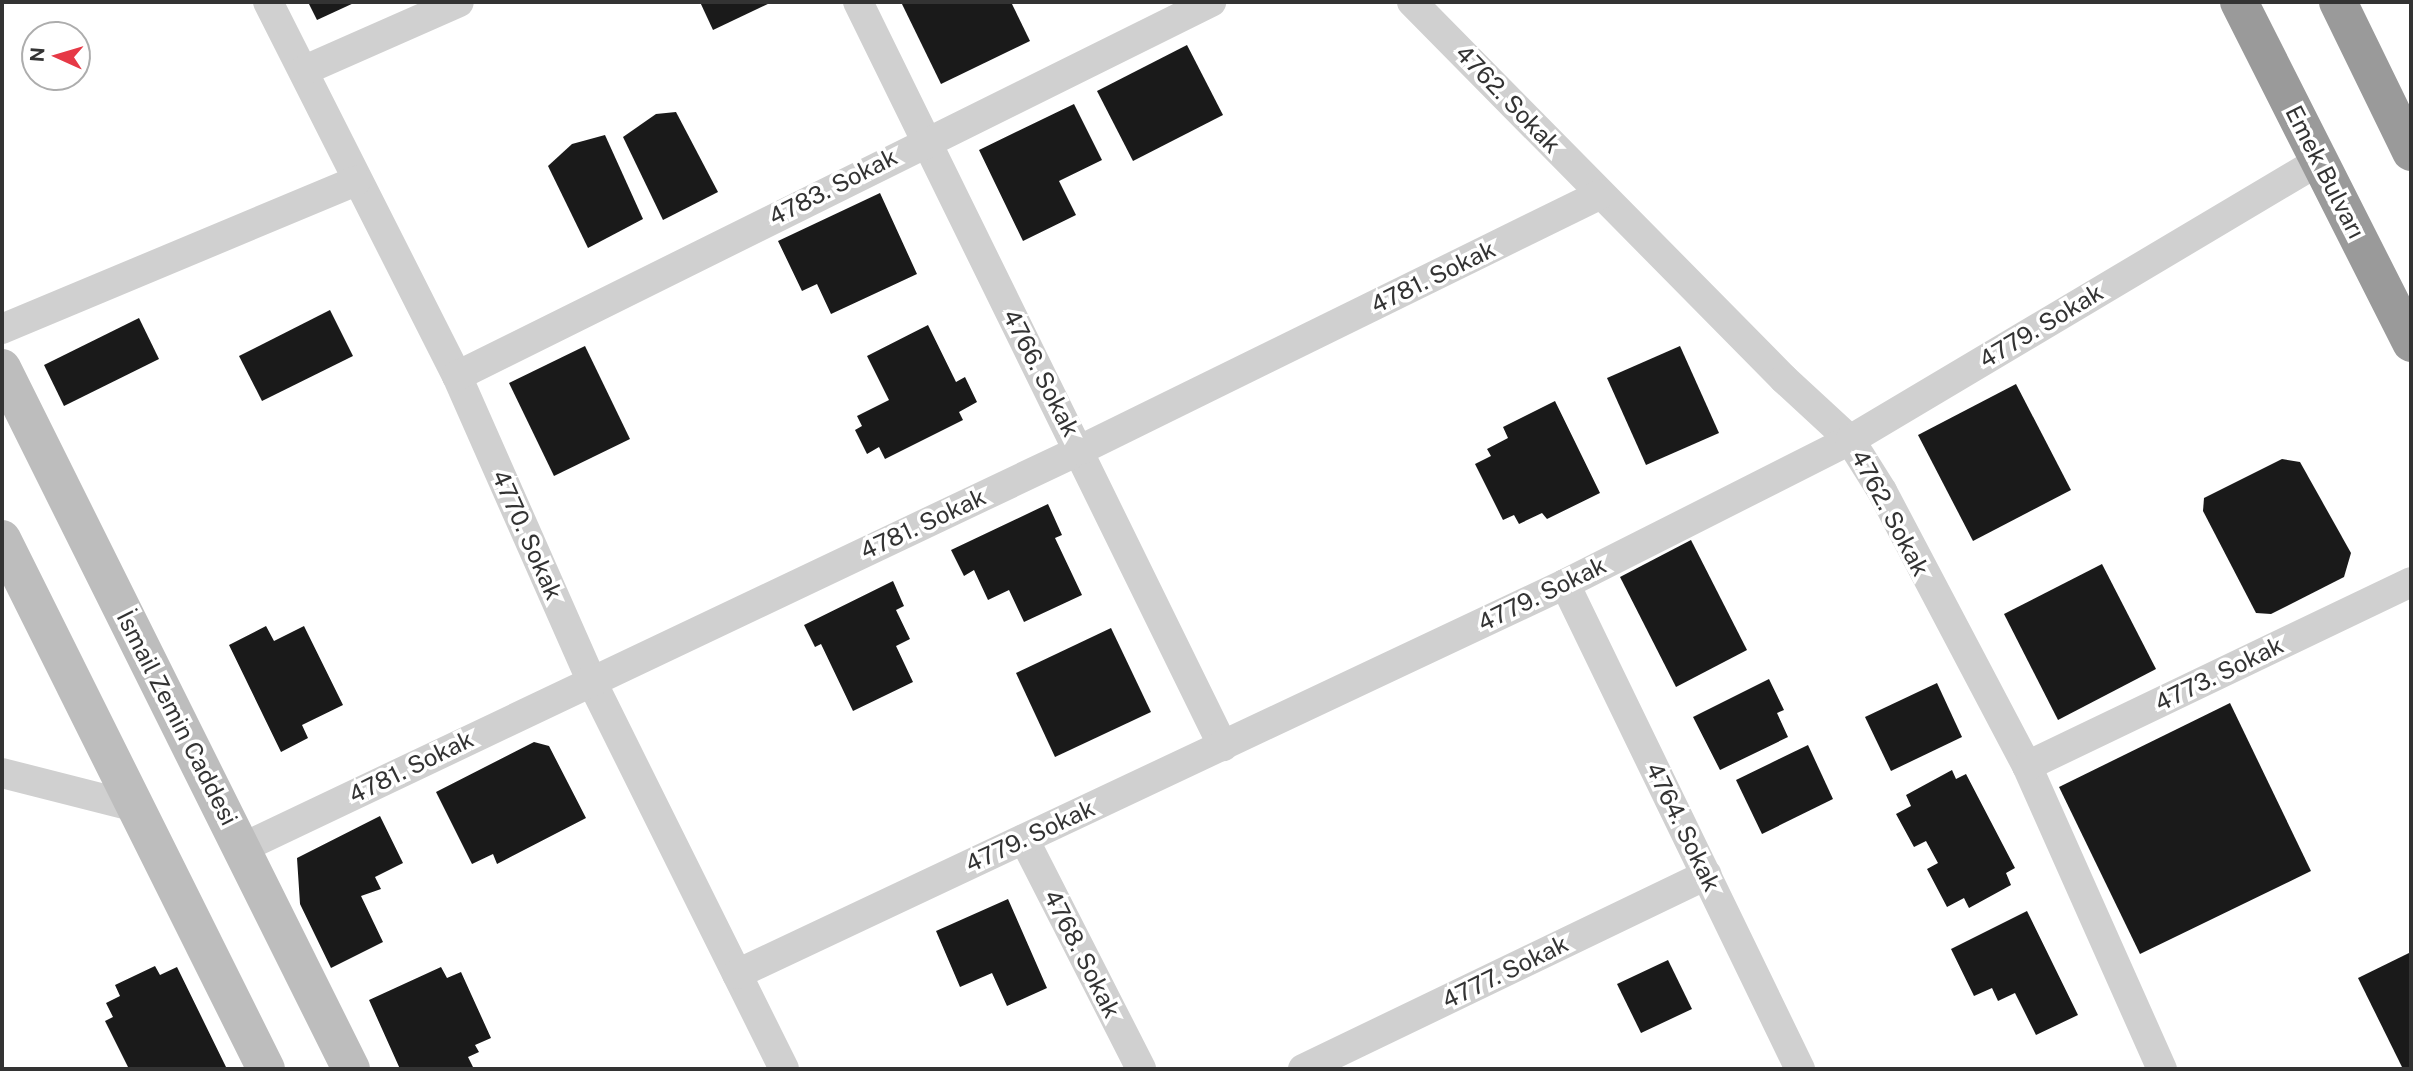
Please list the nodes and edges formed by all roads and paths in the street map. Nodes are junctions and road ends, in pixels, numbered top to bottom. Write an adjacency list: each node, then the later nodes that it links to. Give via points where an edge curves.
1 (268, 2): 8 (street, 4770. Sokak)
2 (459, 2): 8 (street)
3 (858, 2): 9 (street, 4766. Sokak)
4 (1211, 2): 9 (street, 4783. Sokak)
5 (1412, 2): 13 (street, 4762. Sokak)
6 (2239, 2): 11 (highway, Emek Bulvarı)
7 (2339, 2): 10 (highway)
8 (305, 70): 12 (street, 4770. Sokak)
9 (925, 142): 17 (street, 4783. Sokak); 19 (street, 4766. Sokak)
10 (2411, 152)
11 (2319, 161): 15 (highway, Emek Bulvarı); 18 (street, 4779. Sokak)
12 (356, 181): 14 (street); 17 (street, 4770. Sokak)
13 (1601, 194): 18 (street, 4762. Sokak); 19 (street, 4781. Sokak)
14 (2, 328)
15 (2411, 343)
16 (2, 368): 29 (main road, İsmail Zemin Caddesi)
17 (457, 376): 23 (street, 4770. Sokak)
18 (1850, 440): 22 (street, 4779. Sokak); 25 (street, 4762. Sokak, via 1882,491)
19 (1080, 450): 23 (street, 4781. Sokak); 24 (street, 4766. Sokak)
20 (2, 539): 27 (main road)
21 (2411, 582): 25 (street, 4773. Sokak)
22 (1565, 584): 24 (street, 4779. Sokak); 30 (street, 4764. Sokak)
23 (590, 681): 29 (street, 4781. Sokak); 31 (street, 4770. Sokak)
24 (1223, 746): 28 (street, 4779. Sokak)
25 (2027, 766): 38 (street, 4762. Sokak)
26 (2, 773): 27 (street)
27 (135, 807): 32 (main road)
28 (1024, 839): 31 (street, 4779. Sokak); 35 (street, 4768. Sokak)
29 (243, 848): 33 (main road, İsmail Zemin Caddesi)
30 (1707, 876): 36 (street, 4777. Sokak); 37 (street, 4764. Sokak)
31 (737, 974): 34 (street, 4770. Sokak)
32 (266, 1069)
33 (351, 1069)
34 (784, 1069)
35 (1141, 1069)
36 (1303, 1069)
37 (1800, 1069)
38 (2162, 1069)

